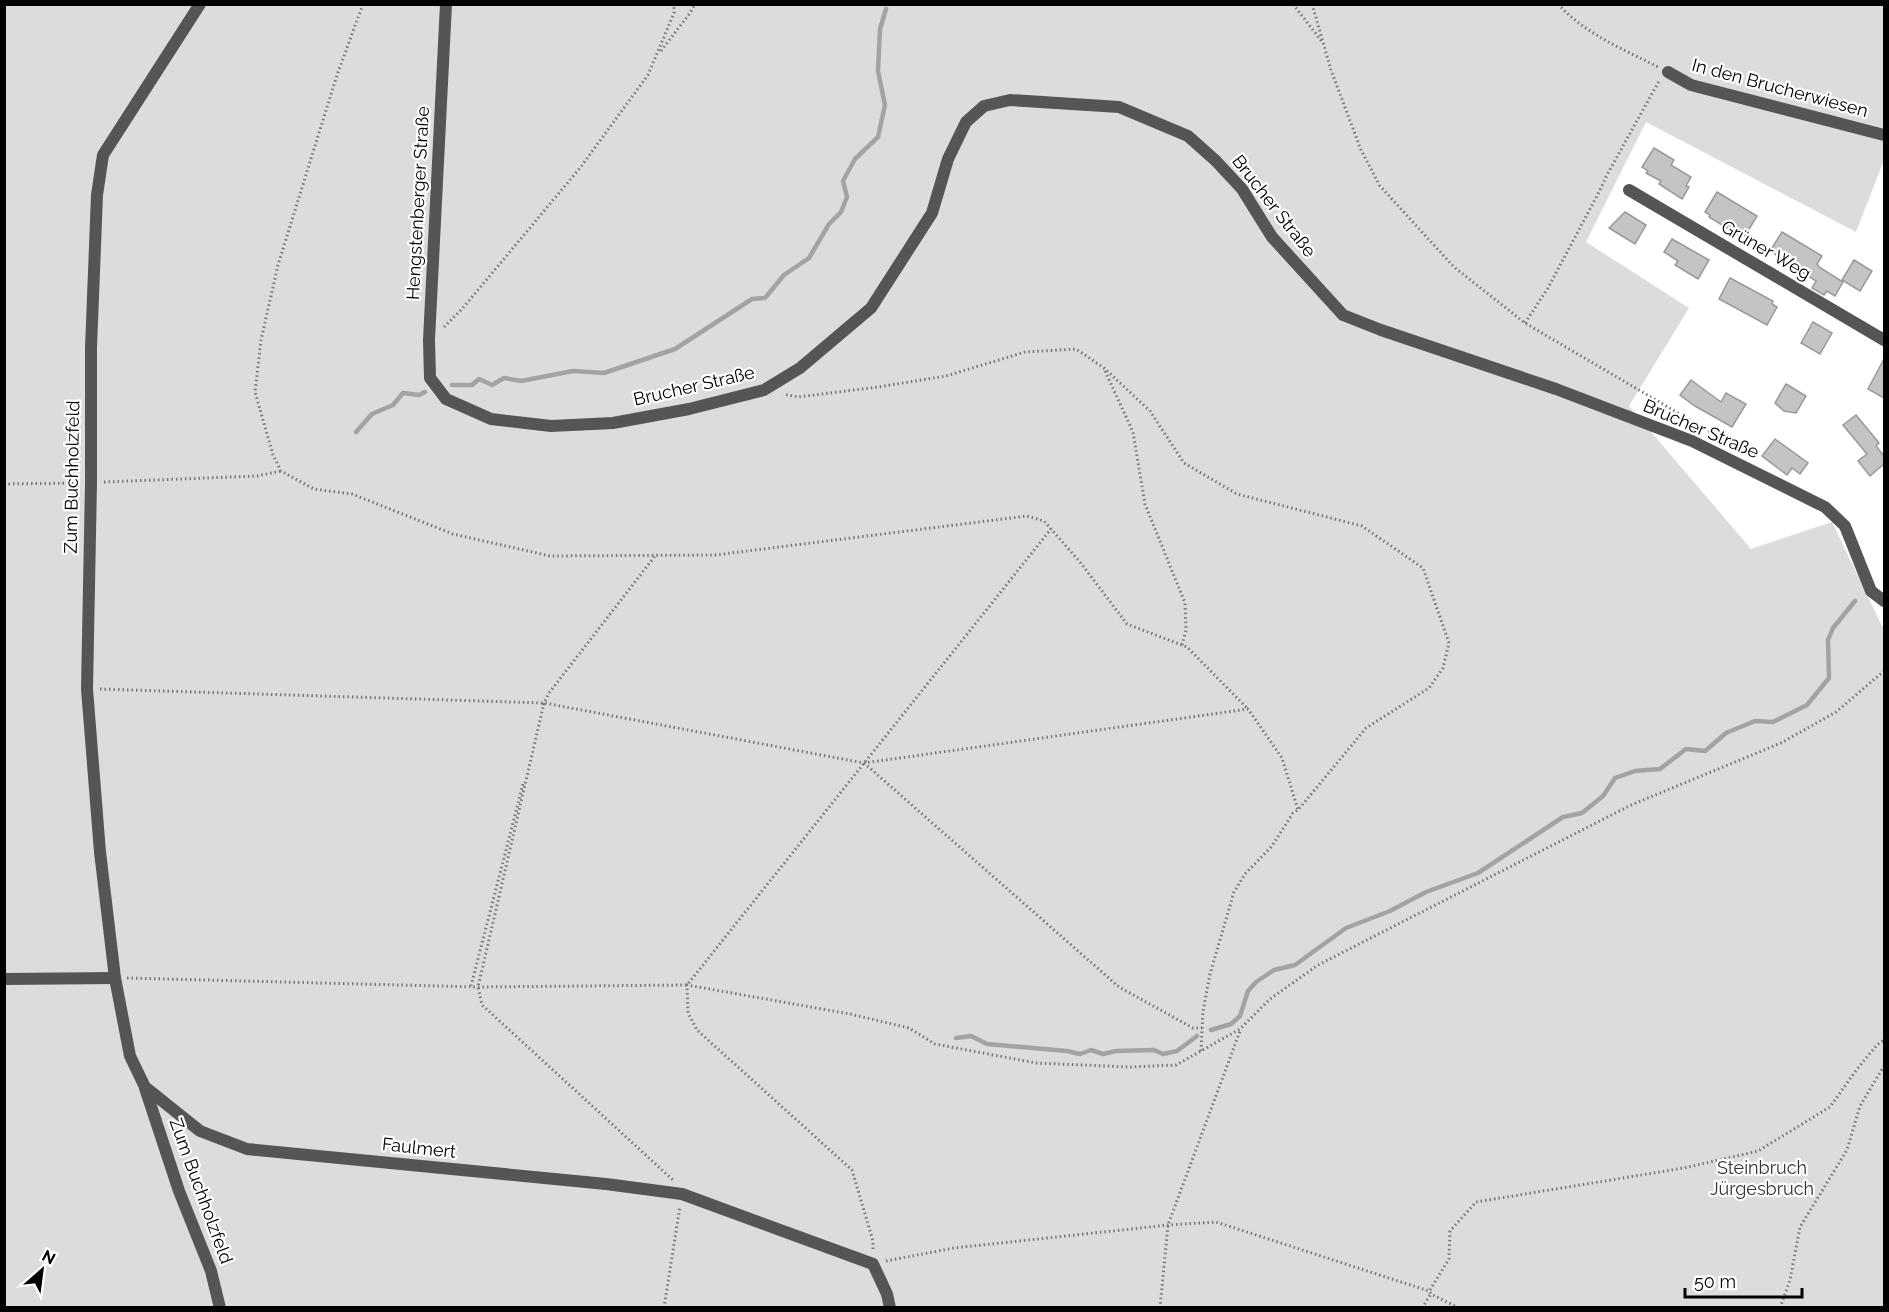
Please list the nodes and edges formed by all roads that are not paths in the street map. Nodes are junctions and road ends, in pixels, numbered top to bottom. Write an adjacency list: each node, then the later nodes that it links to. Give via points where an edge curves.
1 (200, 4): 9 (street, Zum Buchholzfeld, via 103,155 97,195 87,689)
2 (446, 4): 7 (street, Hengstenberger Straße, via 429,340 430,378)
3 (1668, 72): 4 (street, In den Brucherwiesen, via 1691,85)
4 (1884, 135)
5 (1629, 190): 6 (street, Grüner Weg)
6 (1884, 340)
7 (446, 399): 8 (street, Brucher Straße, via 491,419 551,426 613,423 764,390 800,368 871,308 932,213 948,159 966,122 984,106 1011,100 1119,107 1188,136 1216,160 1242,189 1272,237 1343,315 1692,441 1825,507 1845,526 1870,591)
8 (1884, 601)
9 (115, 978): 10 (street); 11 (street, Faulmert, via 130,1056)
10 (4, 979)
11 (145, 1087): 12 (street, Zum Buchholzfeld, via 179,1191 212,1271); 13 (street, Faulmert, via 200,1131 247,1149 682,1194 873,1264)
12 (220, 1308)
13 (890, 1308)

